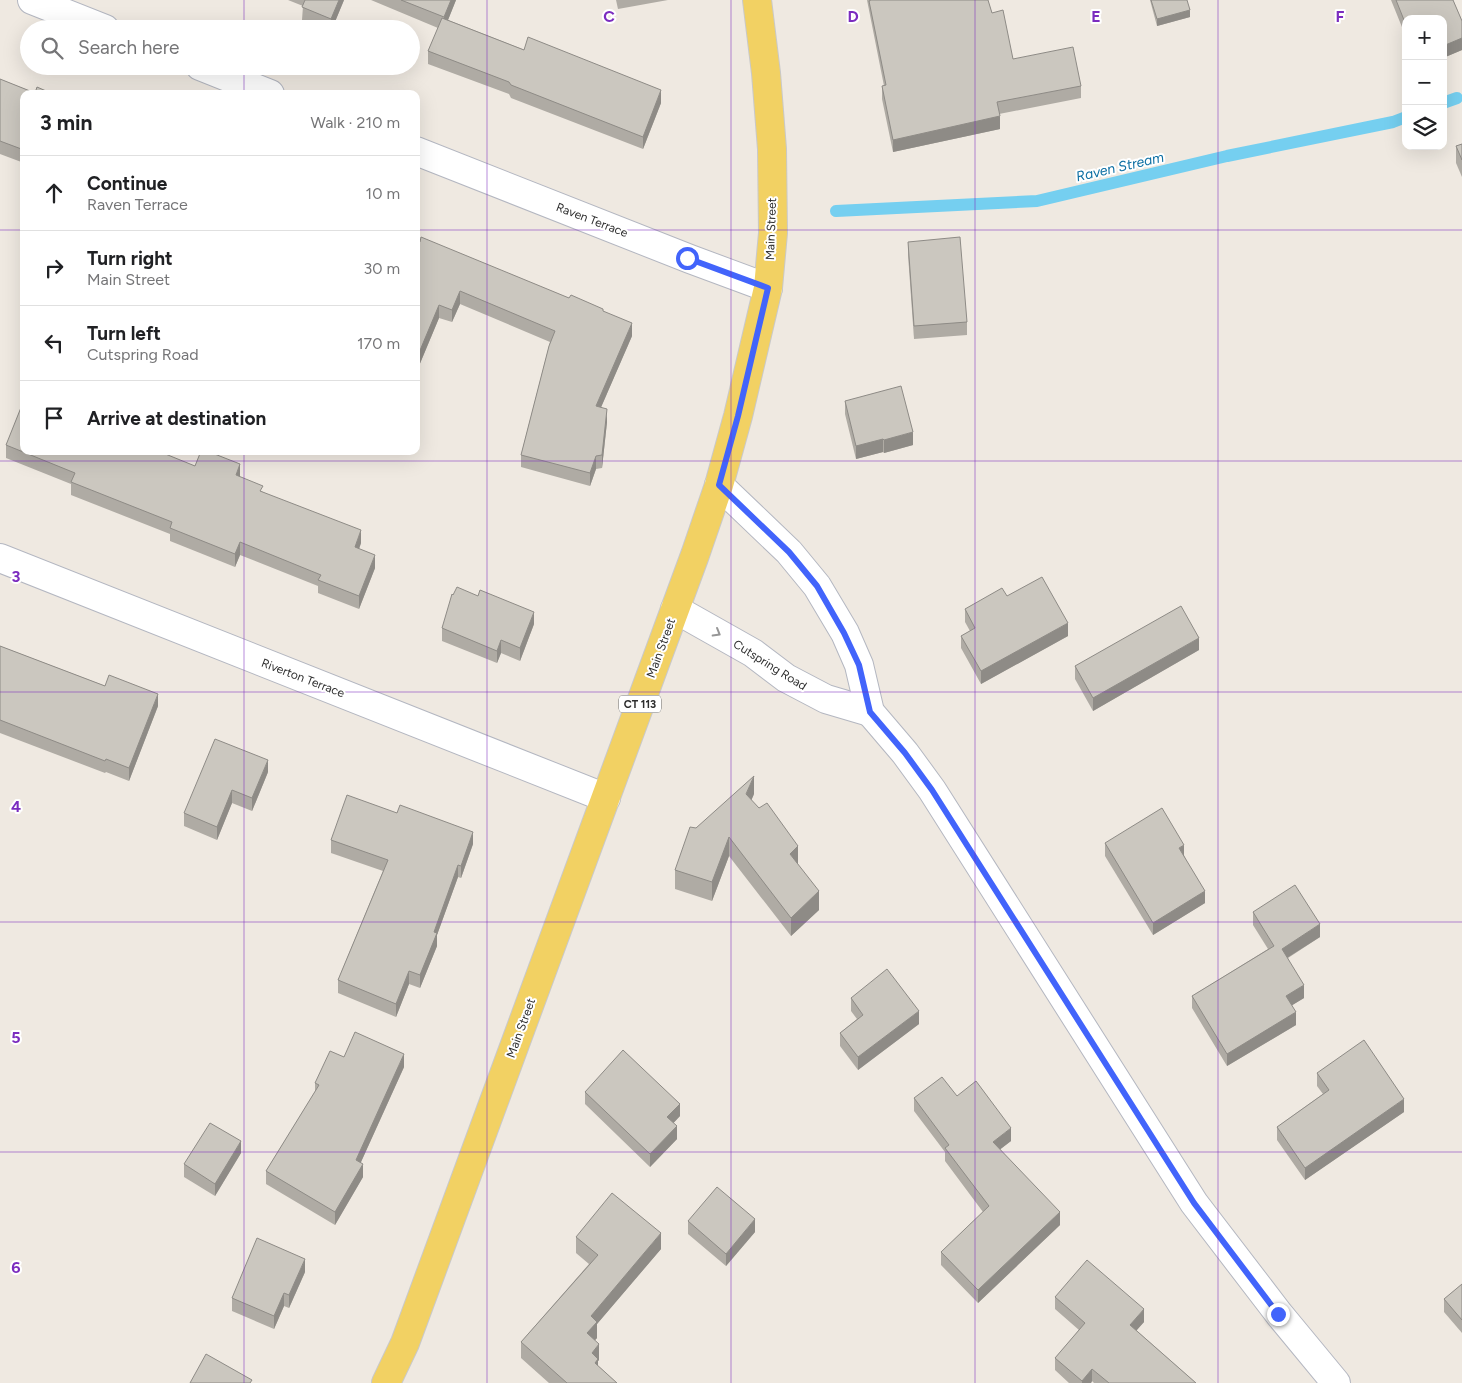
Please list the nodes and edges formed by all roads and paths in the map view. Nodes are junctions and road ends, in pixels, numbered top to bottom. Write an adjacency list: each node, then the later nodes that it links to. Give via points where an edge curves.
1 (32, 0): 3 (street)
2 (757, 0): 7 (main road, Main Street / CT 113, via 772,149 773,233)
3 (82, 20)
4 (222, 75): 5 (street)
5 (260, 90)
6 (420, 153): 7 (street, Raven Terrace)
7 (768, 288): 8 (main road, Main Street / CT 113)
8 (719, 485): 10 (main road, Main Street / CT 113); 11 (street, via 789,552 817,586 859,665)
9 (0, 558): 12 (street, Riverton Terrace)
10 (675, 610): 11 (street, Cutspring Road, one-way to 11, via 753,653 786,678 818,695); 12 (main road, Main Street / CT 113)
11 (870, 712): 14 (street, via 932,790 1194,1203 1278,1314)
12 (606, 798): 13 (main road, Main Street / CT 113, via 405,1343)
13 (386, 1383)
14 (1336, 1383)

